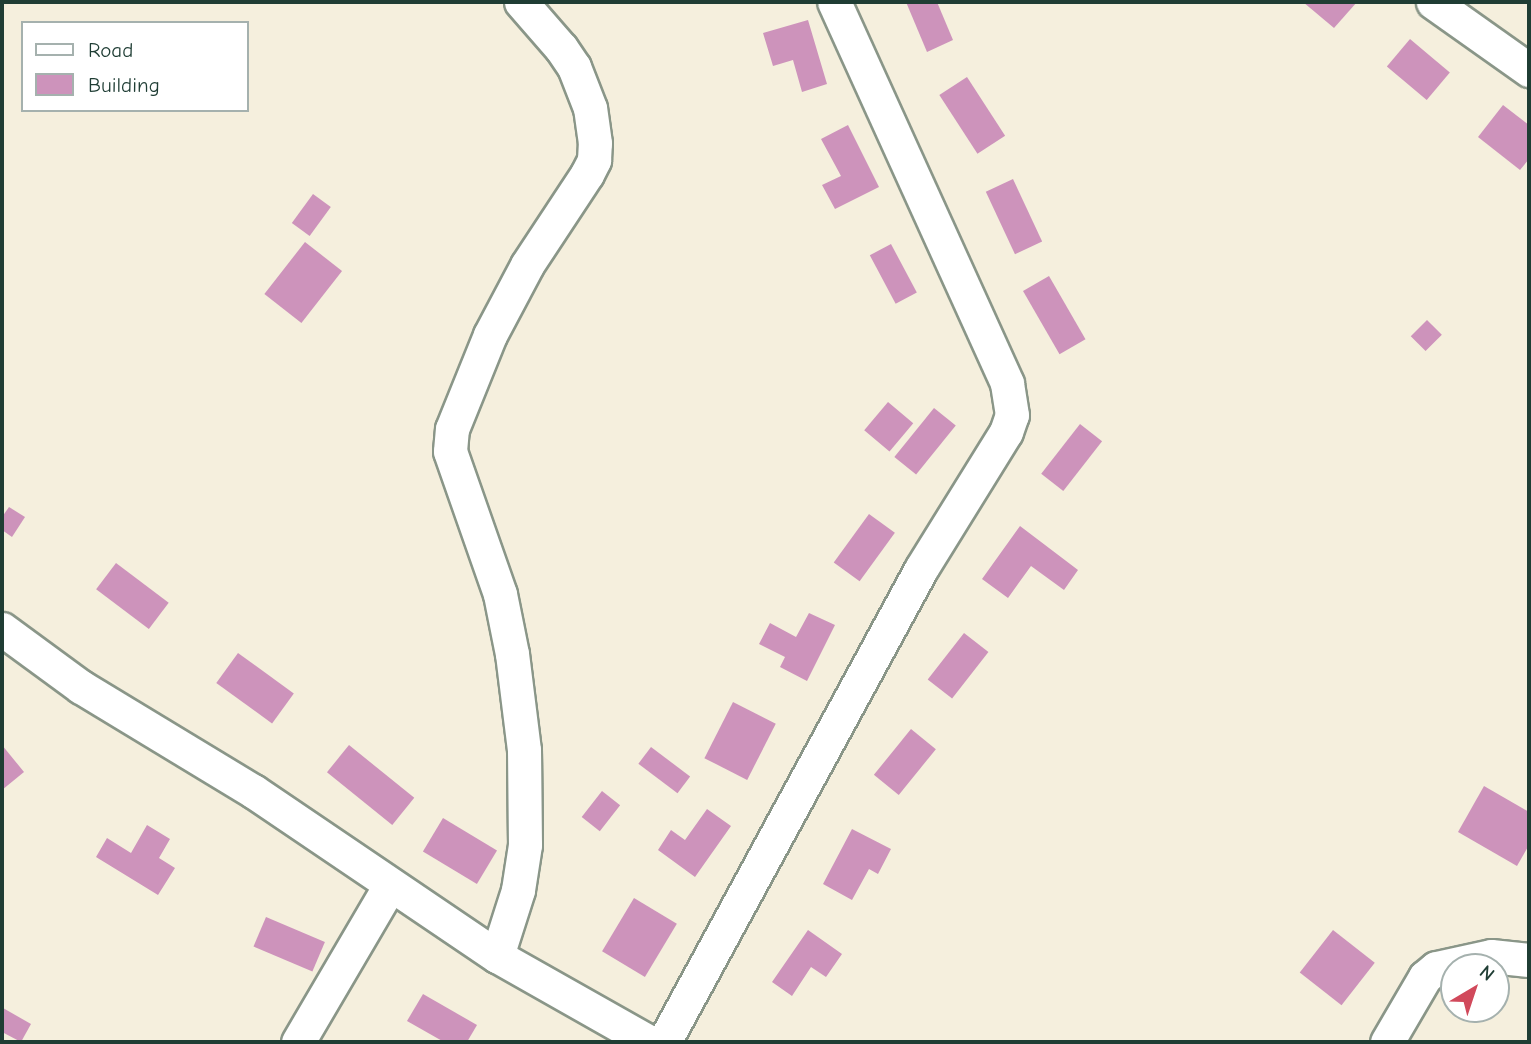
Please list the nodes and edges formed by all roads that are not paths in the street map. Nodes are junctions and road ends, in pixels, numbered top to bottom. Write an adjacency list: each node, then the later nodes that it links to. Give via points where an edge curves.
1 (521, 2): 7 (street, via 574,67 590,108 595,143 587,174 527,265 490,335 452,429 450,451 500,594 524,750 525,845 518,890)
2 (834, 2): 11 (street, via 1007,383 1012,415 915,581)
3 (1433, 2): 4 (street)
4 (1529, 70)
5 (2, 629): 6 (street, via 81,687 253,791)
6 (390, 885): 7 (street); 9 (street)
7 (497, 956): 10 (street)
8 (1529, 960): 12 (street, via 1491,956 1436,968 1425,977)
9 (298, 1042)
10 (649, 1042)
11 (664, 1042)
12 (1387, 1042)

